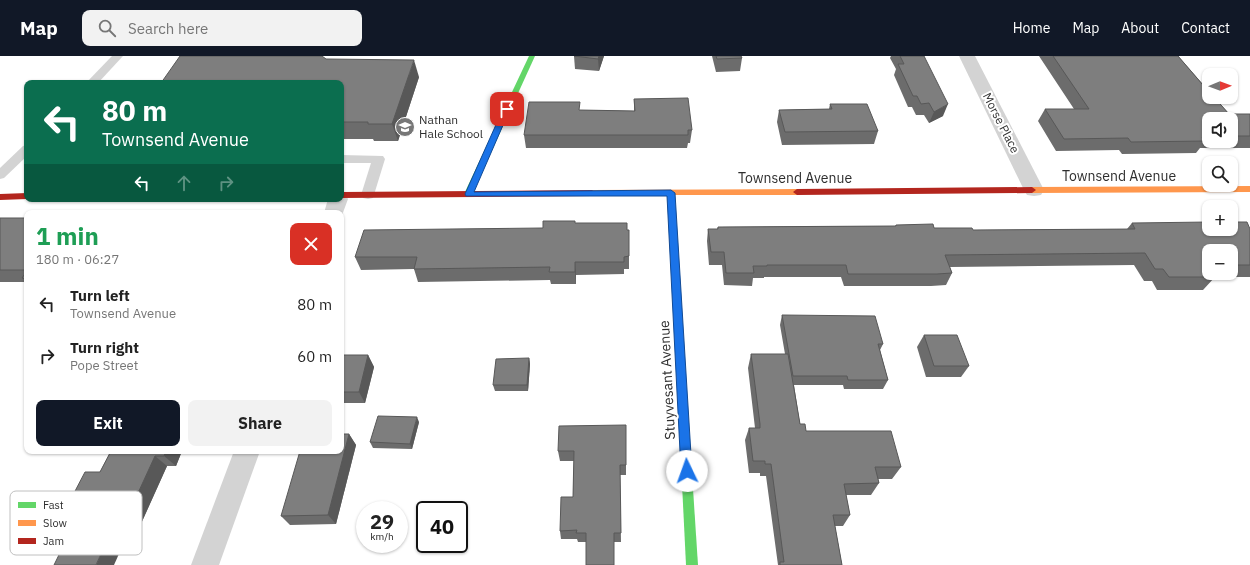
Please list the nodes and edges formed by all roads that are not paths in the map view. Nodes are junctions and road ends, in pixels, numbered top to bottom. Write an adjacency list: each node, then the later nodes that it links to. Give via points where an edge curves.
1 (118, 56): 4 (lane)
2 (532, 56): 11 (main road)
3 (967, 56): 9 (street, Morse Place)
4 (95, 80)
5 (24, 152): 7 (lane)
6 (344, 158): 13 (lane, via 379,159)
7 (0, 175)
8 (1250, 189): 9 (main road, Townsend Avenue)
9 (1034, 190): 10 (main road, Townsend Avenue)
10 (671, 193): 11 (main road, Townsend Avenue); 18 (main road, Stuyvesant Avenue)
11 (468, 194): 13 (main road, Townsend Avenue)
12 (344, 195): 13 (main road, Townsend Avenue)
13 (368, 195)
14 (24, 196): 15 (main road)
15 (0, 197)
16 (246, 454): 17 (street)
17 (205, 565)
18 (692, 565)

